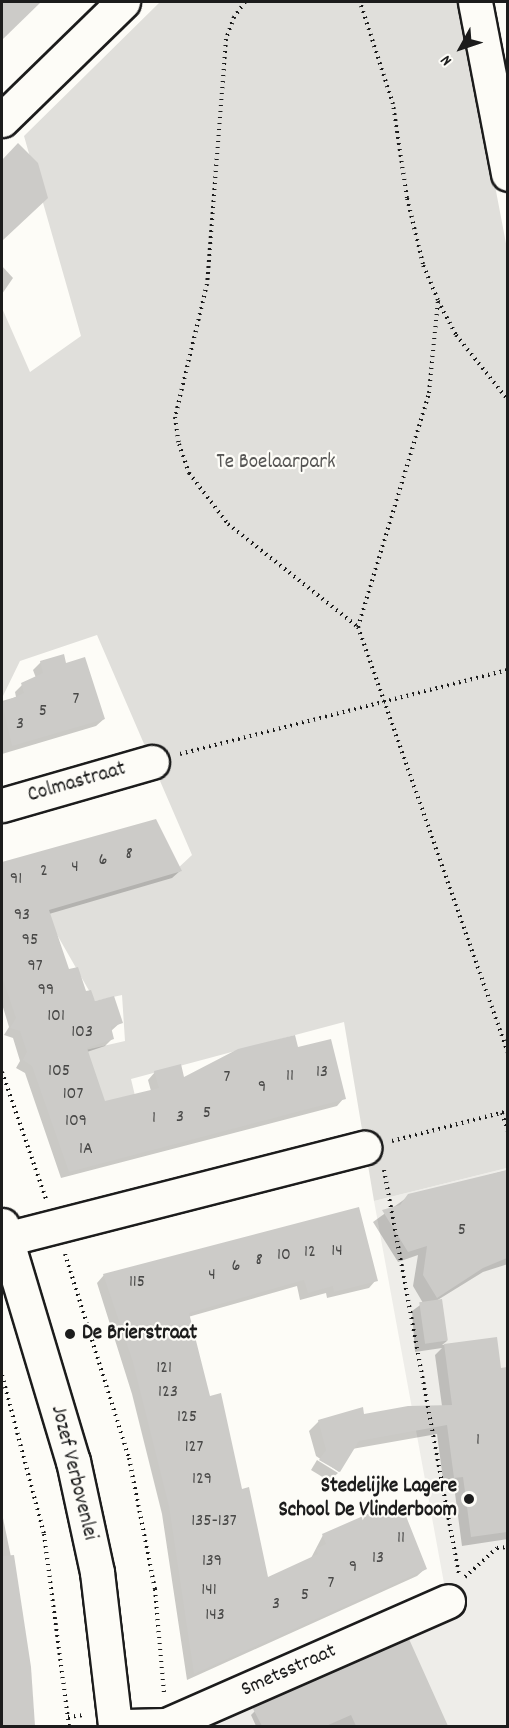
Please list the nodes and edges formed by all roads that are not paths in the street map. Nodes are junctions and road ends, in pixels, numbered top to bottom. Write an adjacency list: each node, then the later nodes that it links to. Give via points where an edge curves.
1 (123, 2): 4 (street)
2 (475, 2): 3 (street)
3 (496, 40): 5 (street)
4 (2, 120)
5 (507, 174)
6 (152, 762): 7 (street, Colmastraat)
7 (2, 805)
8 (372, 1146): 9 (street, via 56,1228)
9 (3, 1235): 11 (street, Jozef Verbovenlei, via 73,1461 97,1572)
10 (448, 1601): 12 (street, Smetsstraat, via 166,1725)
11 (115, 1726)
12 (126, 1726)

